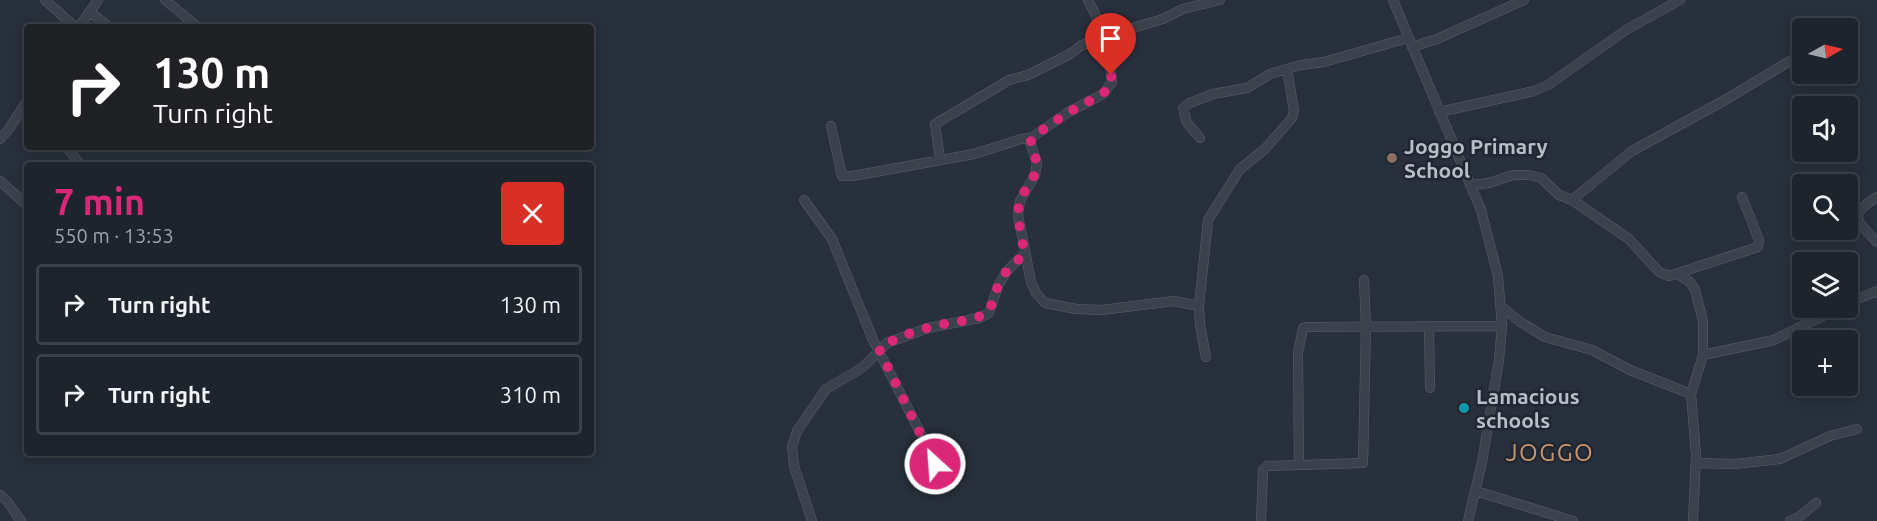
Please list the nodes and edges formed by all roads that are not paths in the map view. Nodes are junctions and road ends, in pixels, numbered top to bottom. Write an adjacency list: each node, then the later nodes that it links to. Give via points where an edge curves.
1 (45, 0): 10 (street)
2 (98, 0): 9 (street)
3 (165, 0): 13 (street)
4 (1088, 0): 14 (street)
5 (1220, 0): 14 (street)
6 (1393, 0): 15 (street)
7 (1524, 0): 15 (street, via 1437,39)
8 (1680, 0): 19 (street, via 1626,30 1548,85)
9 (90, 12): 11 (street); 12 (street)
10 (73, 24)
11 (80, 24)
12 (105, 24)
13 (194, 24)
14 (1106, 36): 21 (street, via 1110,87); 24 (street, via 1028,75 1009,80 934,124)
15 (1410, 43): 17 (street); 19 (street)
16 (1792, 60): 30 (street, via 1632,151)
17 (1287, 69): 22 (street, via 1247,88 1213,94 1183,108 1187,123); 38 (street, via 1292,118 1266,149 1240,169 1208,220)
18 (24, 106): 23 (street)
19 (1439, 112): 26 (street)
20 (831, 126): 24 (street, via 842,176)
21 (1031, 138): 24 (street); 33 (street, via 1037,164 1020,201 1018,215)
22 (1200, 138)
23 (0, 139)
24 (940, 159)
25 (0, 181): 31 (street)
26 (1470, 185): 30 (street, via 1528,174 1541,178 1559,195); 39 (street, via 1493,252)
27 (1742, 197): 34 (street, via 1759,240 1758,247)
28 (1877, 197): 32 (street, via 1862,207 1857,217)
29 (804, 200): 44 (street, via 832,239)
30 (1572, 200): 34 (street, via 1629,238 1659,272)
31 (24, 202)
32 (1877, 242)
33 (1024, 254): 38 (street, via 1031,282 1045,303 1102,310 1164,301); 44 (street, via 1006,272 989,312 979,318 928,328)
34 (1677, 274): 45 (street, via 1690,282 1700,305)
35 (1364, 280): 41 (street)
36 (1877, 291): 37 (street)
37 (1858, 299)
38 (1199, 306): 46 (street)
39 (1502, 307): 42 (street); 48 (street, via 1545,337 1592,350)
40 (1819, 318): 45 (street, via 1778,339)
41 (1366, 326): 43 (street); 51 (street, via 1303,328 1298,353); 51 (street, via 1363,464)
42 (1502, 326): 43 (street); 53 (street, via 1492,409)
43 (1429, 327): 47 (street)
44 (879, 349): 52 (street); 57 (street, via 862,368 826,389 797,431 792,447 794,466)
45 (1703, 355): 48 (street)
46 (1206, 357)
47 (1430, 388)
48 (1691, 394): 50 (street)
49 (1857, 429): 50 (street, via 1822,439 1780,459)
50 (1696, 463): 61 (street)
51 (1299, 464): 58 (street, via 1264,467)
52 (944, 479)
53 (1476, 491): 59 (street); 60 (street)
54 (0, 495): 56 (street)
55 (1816, 502): 62 (street)
56 (21, 521)
57 (812, 521)
58 (1261, 521)
59 (1468, 521)
60 (1573, 521)
61 (1693, 521)
62 (1790, 521)

